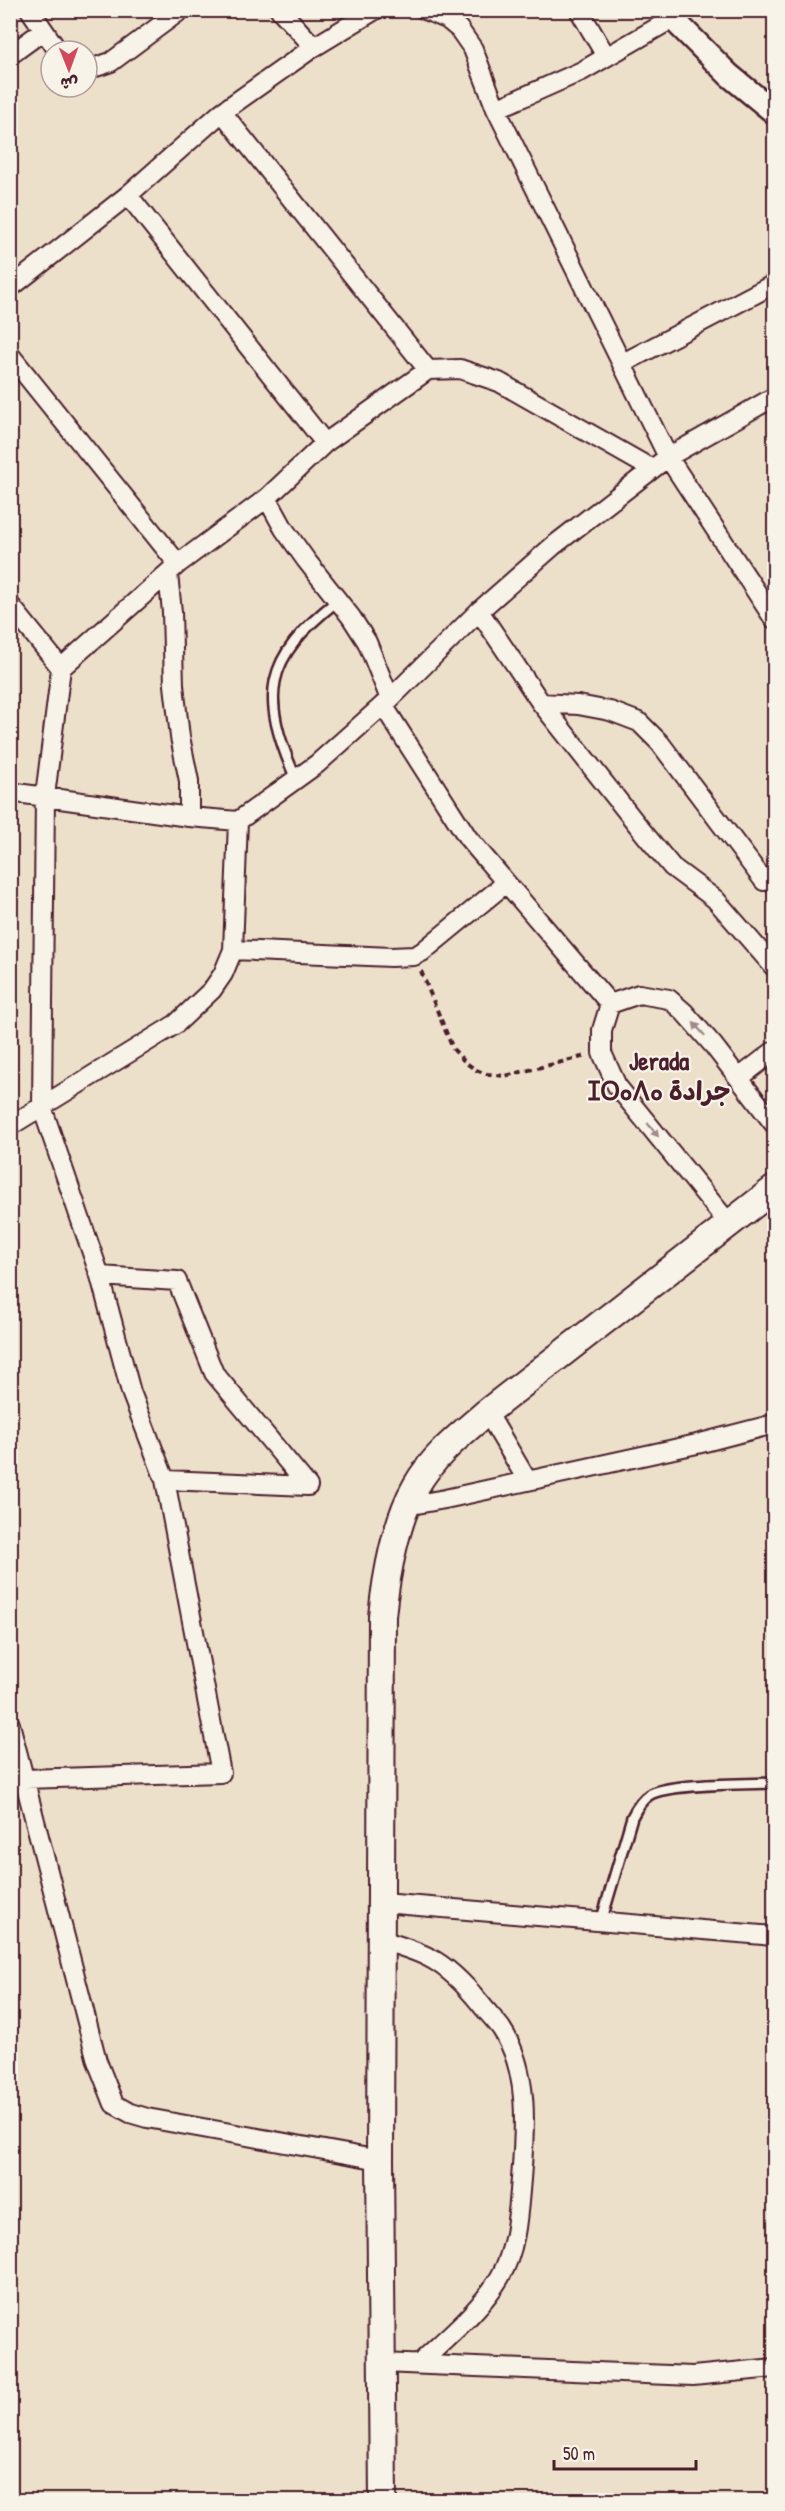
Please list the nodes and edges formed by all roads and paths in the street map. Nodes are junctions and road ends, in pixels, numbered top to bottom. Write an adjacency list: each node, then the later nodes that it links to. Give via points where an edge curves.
1 (30, 10): 9 (street)
2 (181, 10): 14 (street, via 111,62)
3 (280, 10): 11 (street)
4 (375, 10): 11 (street)
5 (425, 10): 7 (street)
6 (579, 10): 13 (street)
7 (454, 15): 15 (street, via 473,49)
8 (668, 15): 13 (street); 17 (street, via 729,75)
9 (43, 31): 10 (street); 12 (street)
10 (49, 39)
11 (314, 47): 16 (street)
12 (10, 55)
13 (606, 56): 15 (street, via 582,71)
14 (99, 66)
15 (496, 109): 22 (street)
16 (222, 112): 18 (street); 23 (street)
17 (774, 112)
18 (128, 195): 20 (street); 25 (street)
19 (774, 284): 22 (street)
20 (10, 288)
21 (10, 355): 29 (street)
22 (623, 363): 26 (street)
23 (428, 370): 25 (street); 27 (street, via 460,369 499,382)
24 (774, 397): 26 (street)
25 (325, 443): 28 (street)
26 (668, 457): 27 (street); 33 (street)
27 (652, 469): 32 (street, via 553,546)
28 (267, 498): 29 (street); 30 (street, via 284,529)
29 (173, 569): 34 (street); 40 (street, via 174,685 189,781)
30 (337, 601): 35 (street, via 367,642); 37 (lane, via 313,620 283,656 272,687 280,742)
31 (10, 605): 34 (street)
32 (479, 611): 35 (street); 36 (street)
33 (774, 619)
34 (61, 668): 39 (street)
35 (387, 702): 37 (street); 43 (street, via 468,838)
36 (542, 703): 42 (street, via 610,711 639,722 660,743); 46 (street, via 672,867 715,899)
37 (296, 779): 41 (street)
38 (10, 792): 39 (street)
39 (45, 796): 40 (street); 51 (street)
40 (189, 817): 41 (street)
41 (238, 821): 44 (street)
42 (764, 882)
43 (506, 883): 45 (street); 47 (street)
44 (233, 950): 45 (street); 51 (street, via 212,990 176,1024)
45 (414, 956): 49 (path, via 453,1048 476,1070 505,1076)
46 (774, 967)
47 (610, 1004): 49 (street, via 602,1030); 50 (street, one-way to 47, via 669,999 639,994)
48 (774, 1051): 50 (street)
49 (602, 1053): 55 (street, one-way to 55, via 617,1086)
50 (739, 1078): 53 (street)
51 (42, 1107): 52 (street); 56 (street)
52 (11, 1123)
53 (774, 1124)
54 (774, 1188): 55 (main road)
55 (730, 1225): 57 (main road)
56 (100, 1276): 59 (street, via 131,1392); 59 (street, via 177,1281 214,1373 308,1486)
57 (487, 1412): 60 (street); 61 (main road, via 449,1445 425,1473)
58 (774, 1424): 60 (street)
59 (165, 1480): 63 (street, via 221,1773)
60 (527, 1480): 61 (street)
61 (406, 1506): 65 (main road, via 386,1577 382,1616)
62 (10, 1724): 63 (street)
63 (24, 1779): 69 (street, via 87,2031 114,2104 147,2118)
64 (774, 1783): 66 (lane, via 666,1788 649,1795 632,1817)
65 (382, 1904): 66 (street); 68 (main road)
66 (601, 1922): 67 (street)
67 (774, 1936)
68 (383, 1940): 69 (main road); 71 (street, via 431,1958 468,1989 502,2030 522,2090 522,2167 510,2253 500,2276 481,2302)
69 (381, 2160): 70 (main road)
70 (382, 2363): 71 (street); 73 (main road)
71 (419, 2364): 72 (street, via 693,2376)
72 (774, 2368)
73 (383, 2500)

